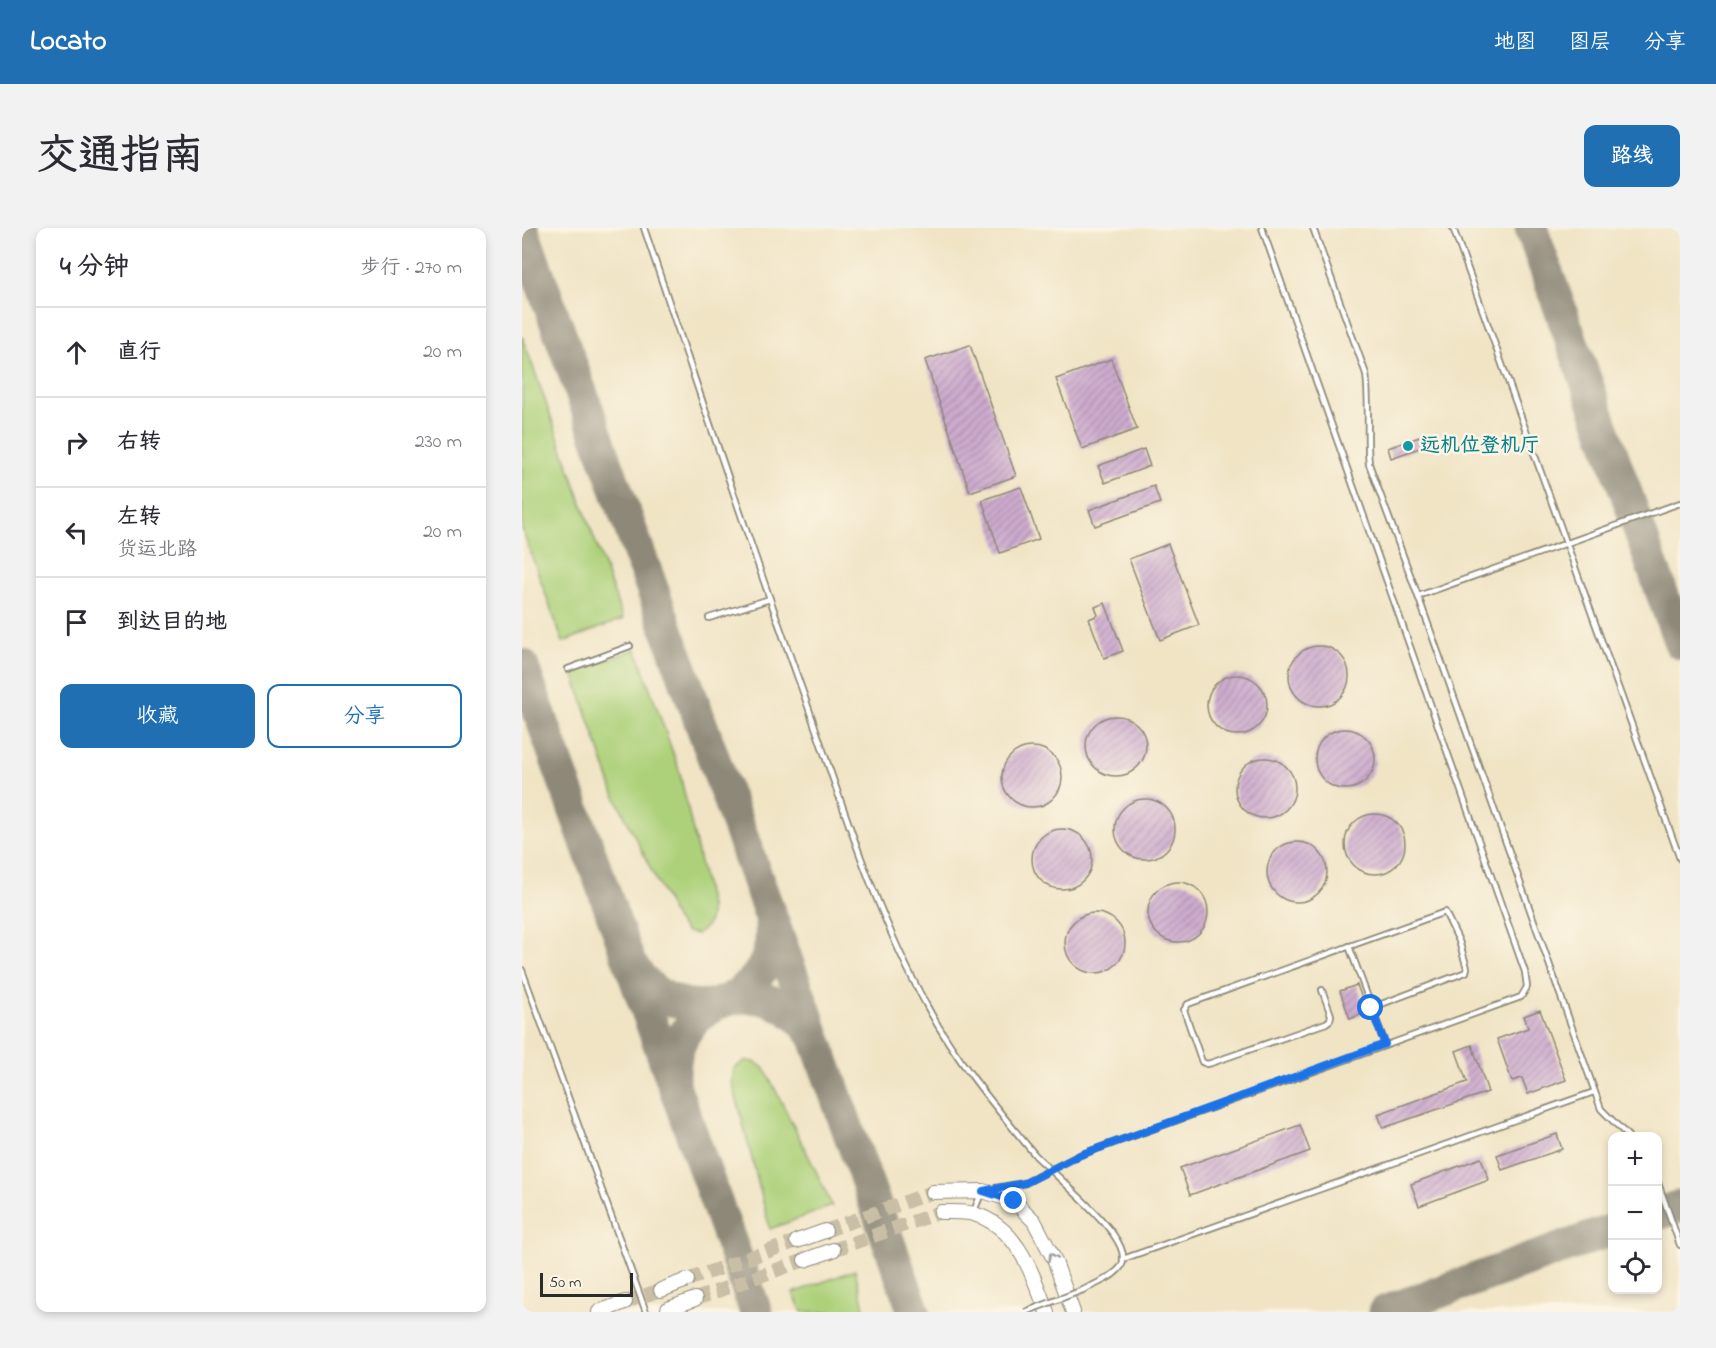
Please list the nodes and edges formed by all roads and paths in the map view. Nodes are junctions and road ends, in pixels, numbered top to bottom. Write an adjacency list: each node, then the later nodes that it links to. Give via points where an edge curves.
1 (644, 228): 8 (lane)
2 (1262, 228): 17 (lane, via 1526,980 1521,997)
3 (1313, 228): 7 (lane, via 1366,374 1369,464)
4 (1453, 228): 6 (lane)
5 (1680, 503): 6 (lane)
6 (1567, 544): 7 (lane); 12 (lane)
7 (1418, 596): 18 (lane)
8 (770, 599): 9 (lane); 29 (lane, bridge, via 856,843 928,1008 966,1068 1036,1156 1116,1236)
9 (710, 618)
10 (630, 646): 11 (lane)
11 (568, 669)
12 (1680, 859)
13 (1349, 946): 15 (lane, via 1185,1006 1202,1062 1211,1063 1326,1023 1331,1015); 16 (lane); 16 (lane, via 1443,912 1459,941 1466,972)
14 (522, 970): 37 (lane, bridge)
15 (1322, 990)
16 (1371, 1008): 17 (lane)
17 (1385, 1044): 21 (lane, via 1080,1155 1025,1183)
18 (1594, 1092): 19 (lane, via 1600,1110); 29 (lane)
19 (1623, 1132)
20 (1659, 1186): 27 (lane)
21 (983, 1191): 22 (main road); 24 (lane); 40 (main road, one-way to 21, via 1054,1259 1034,1221 1014,1201)
22 (933, 1192)
23 (941, 1212): 24 (main road)
24 (973, 1214): 39 (main road, via 1001,1227 1019,1249)
25 (825, 1231): 26 (main road)
26 (797, 1241)
27 (1680, 1245)
28 (833, 1250): 30 (main road)
29 (1123, 1259): 38 (lane, bridge, via 1121,1268 1106,1279)
30 (805, 1260)
31 (687, 1280): 32 (main road)
32 (661, 1290)
33 (695, 1299): 35 (main road)
34 (625, 1302): 36 (main road)
35 (668, 1309)
36 (599, 1312)
37 (646, 1312)
38 (1025, 1312)
39 (1047, 1312)
40 (1073, 1312)

